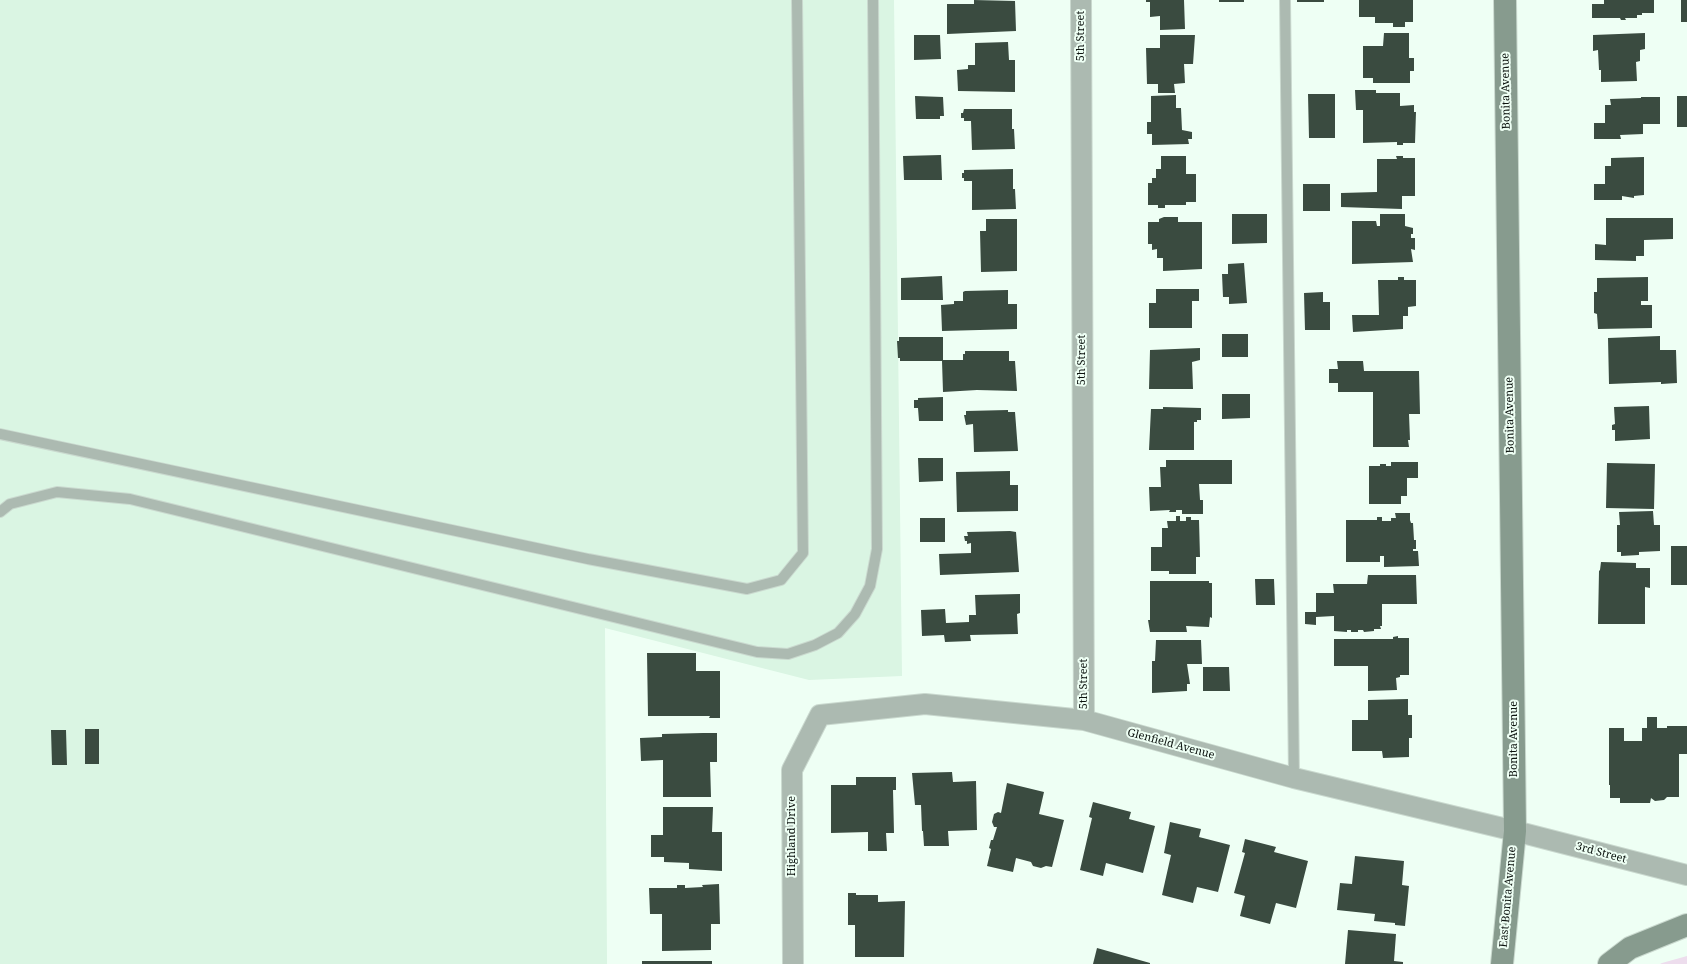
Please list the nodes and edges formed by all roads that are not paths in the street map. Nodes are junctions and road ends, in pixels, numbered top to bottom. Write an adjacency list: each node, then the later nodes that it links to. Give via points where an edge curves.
1 (797, 0): 6 (lane, via 802,553 781,580 748,589 596,560)
2 (873, 0): 7 (lane, via 877,549 870,586 855,614 838,633 815,645 788,654 757,652 130,499 57,492 10,504)
3 (1081, 0): 9 (street, 5th Street)
4 (1285, 0): 10 (lane)
5 (1505, 0): 11 (main road, Bonita Avenue)
6 (0, 434)
7 (0, 512)
8 (820, 715): 9 (street, Glenfield Avenue, via 925,704); 14 (street, Highland Drive, via 792,770)
9 (1084, 720): 10 (street, Glenfield Avenue)
10 (1294, 778): 11 (street, Glenfield Avenue)
11 (1515, 830): 12 (street, 3rd Street); 15 (main road, East Bonita Avenue)
12 (1687, 875)
13 (1687, 926): 16 (main road, via 1630,948)
14 (793, 964)
15 (1502, 964)
16 (1609, 964)

